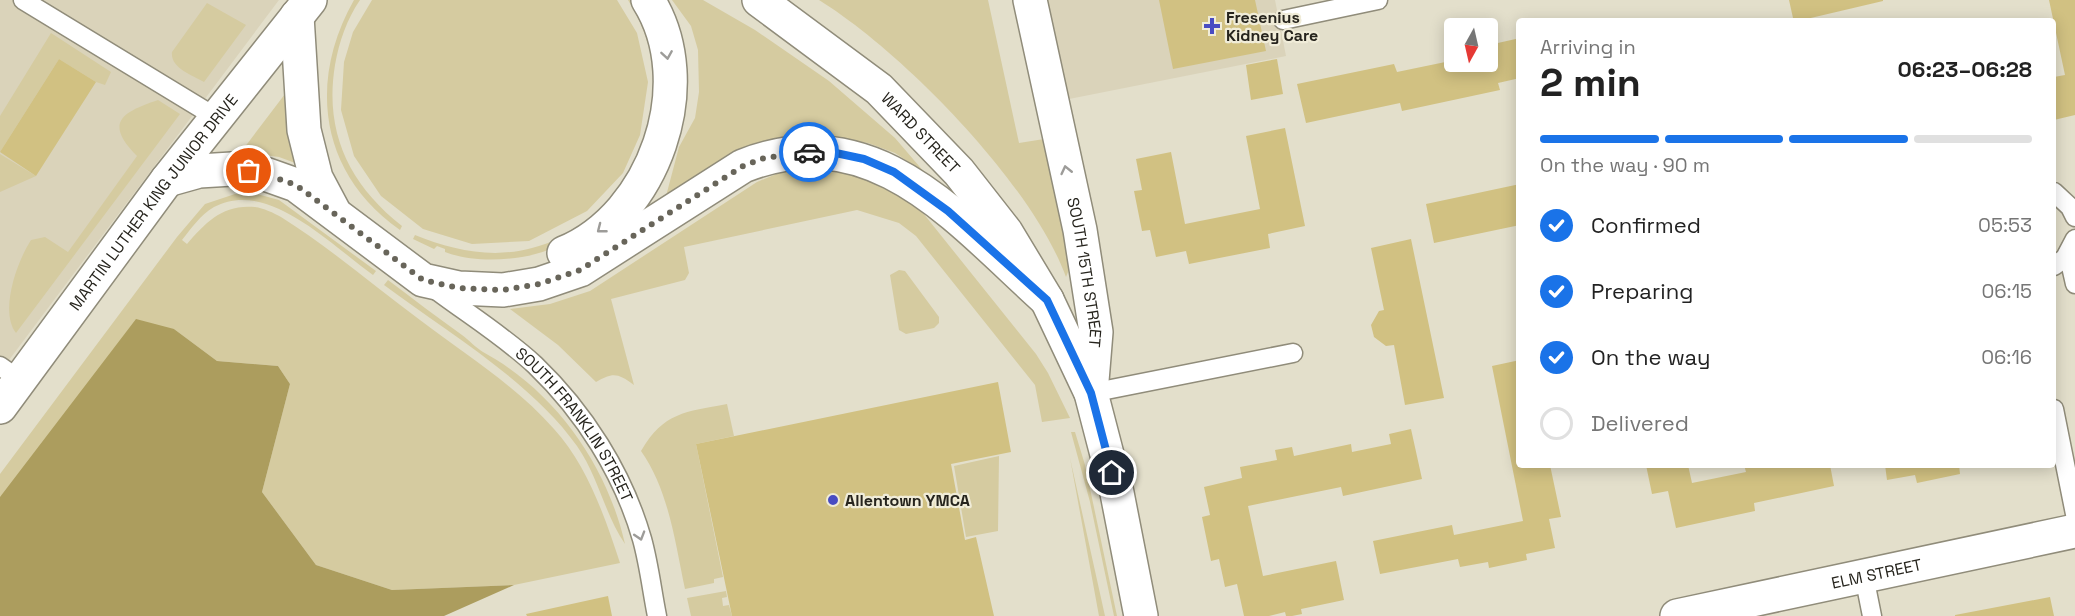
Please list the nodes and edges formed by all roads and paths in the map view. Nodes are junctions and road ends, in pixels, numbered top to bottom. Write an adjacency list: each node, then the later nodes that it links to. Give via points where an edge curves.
1 (23, 0): 8 (lane)
2 (648, 0): 14 (main road, one-way to 14, via 666,49 670,79 668,116 655,157 633,196 608,225 576,248 504,271 465,270)
3 (759, 0): 18 (main road, WARD STREET, via 879,90 959,172 1005,232)
4 (1030, 0): 21 (main road, SOUTH 15TH STREET, one-way to 4, via 1096,332 1080,230)
5 (1378, 0): 7 (lane)
6 (303, 8): 8 (main road, MARTIN LUTHER KING JUNIOR DRIVE); 11 (main road, via 304,130 316,178)
7 (1283, 20)
8 (217, 118): 9 (main road, MARTIN LUTHER KING JUNIOR DRIVE)
9 (167, 180): 11 (main road, via 199,171 232,169 265,174 296,185); 20 (main road, MARTIN LUTHER KING JUNIOR DRIVE)
10 (2056, 194): 12 (lane)
11 (335, 214): 14 (main road)
12 (2075, 217)
13 (2072, 246): 15 (lane); 17 (lane)
14 (393, 257): 16 (main road)
15 (2056, 264)
16 (423, 280): 18 (main road, via 470,289 503,290 539,284 580,270 743,166 797,152 831,152 864,159 894,172 948,211); 27 (lane, SOUTH FRANKLIN STREET, one-way to 27, via 534,364 570,402 600,444 624,490 642,539)
17 (2075, 284)
18 (1047, 300): 21 (main road, WARD STREET)
19 (1293, 353): 21 (lane)
20 (10, 373): 22 (main road, MARTIN LUTHER KING JUNIOR DRIVE)
21 (1091, 393): 28 (main road, SOUTH 15TH STREET, via 1117,493)
22 (0, 407)
23 (2056, 419): 24 (lane)
24 (2075, 514)
25 (2075, 531): 26 (main road, ELM STREET)
26 (1864, 576): 29 (main road, ELM STREET); 30 (lane)
27 (657, 616)
28 (1141, 616)
29 (1677, 616)
30 (1872, 616)

